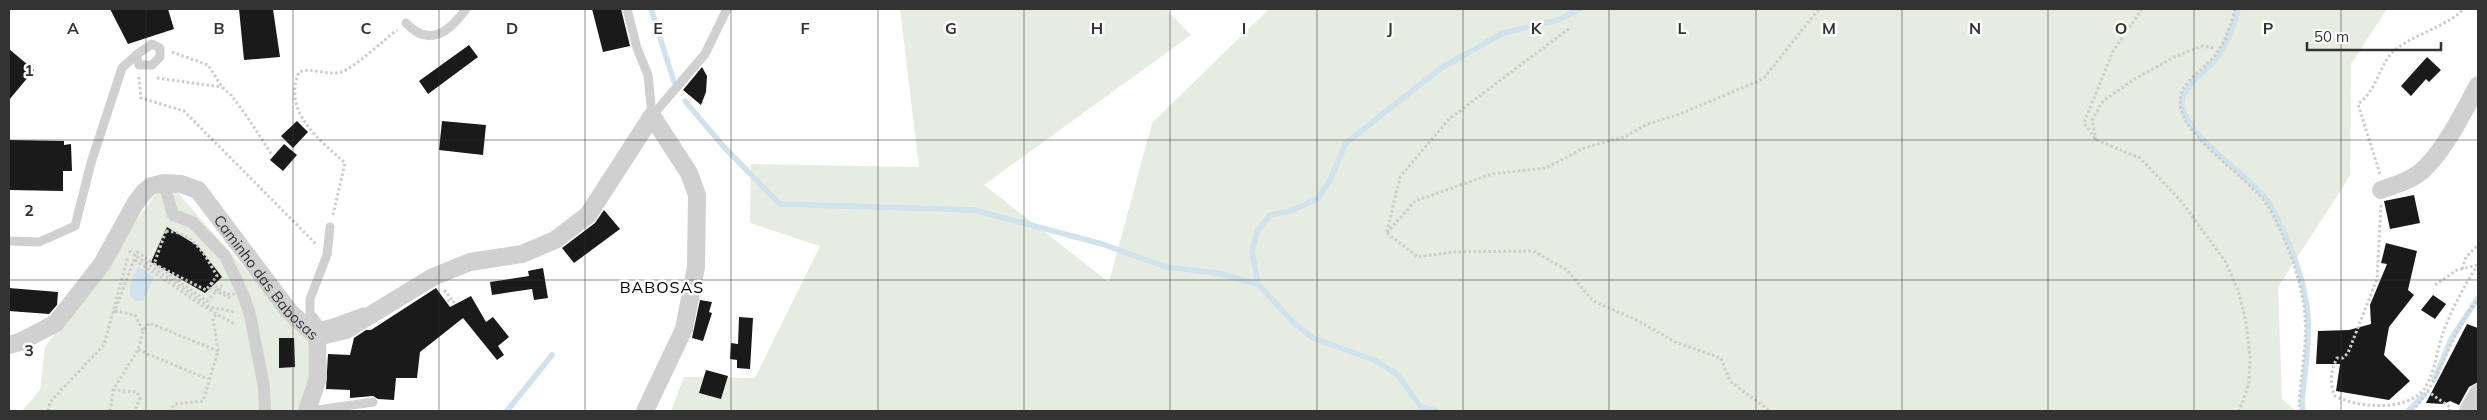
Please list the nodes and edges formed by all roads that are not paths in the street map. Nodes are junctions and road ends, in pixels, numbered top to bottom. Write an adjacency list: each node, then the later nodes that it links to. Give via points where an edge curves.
1 (466, 9): 4 (lane, via 454,25 435,35 424,37)
2 (628, 9): 7 (lane, via 637,48 648,75)
3 (727, 9): 7 (lane, via 705,54)
4 (406, 23)
5 (136, 55): 5 (lane, via 152,44 160,48 160,57 152,66 139,66); 11 (lane, via 122,68 91,163 75,226 39,242)
6 (2478, 85): 9 (street, via 2441,148 2422,171)
7 (652, 116): 12 (street, Caminho das Babosas, via 588,215 555,240 522,254 470,262 433,277); 19 (street, via 690,173 696,195 696,267 684,329)
8 (164, 183): 13 (street, Caminho das Babosas, via 198,190 289,311); 14 (street, via 151,186 144,192 102,264 56,322); 17 (street, via 173,214 192,222 225,256 243,294 264,387)
9 (2381, 190)
10 (330, 227): 12 (lane, via 327,255 310,299 310,313 320,326)
11 (9, 241)
12 (386, 304): 13 (street, Caminho das Babosas, via 346,330)
13 (317, 337): 18 (street, via 318,378)
14 (9, 345)
15 (2478, 393): 20 (street)
16 (373, 402): 18 (lane)
17 (265, 411)
18 (309, 411)
19 (645, 411)
20 (2468, 411)

